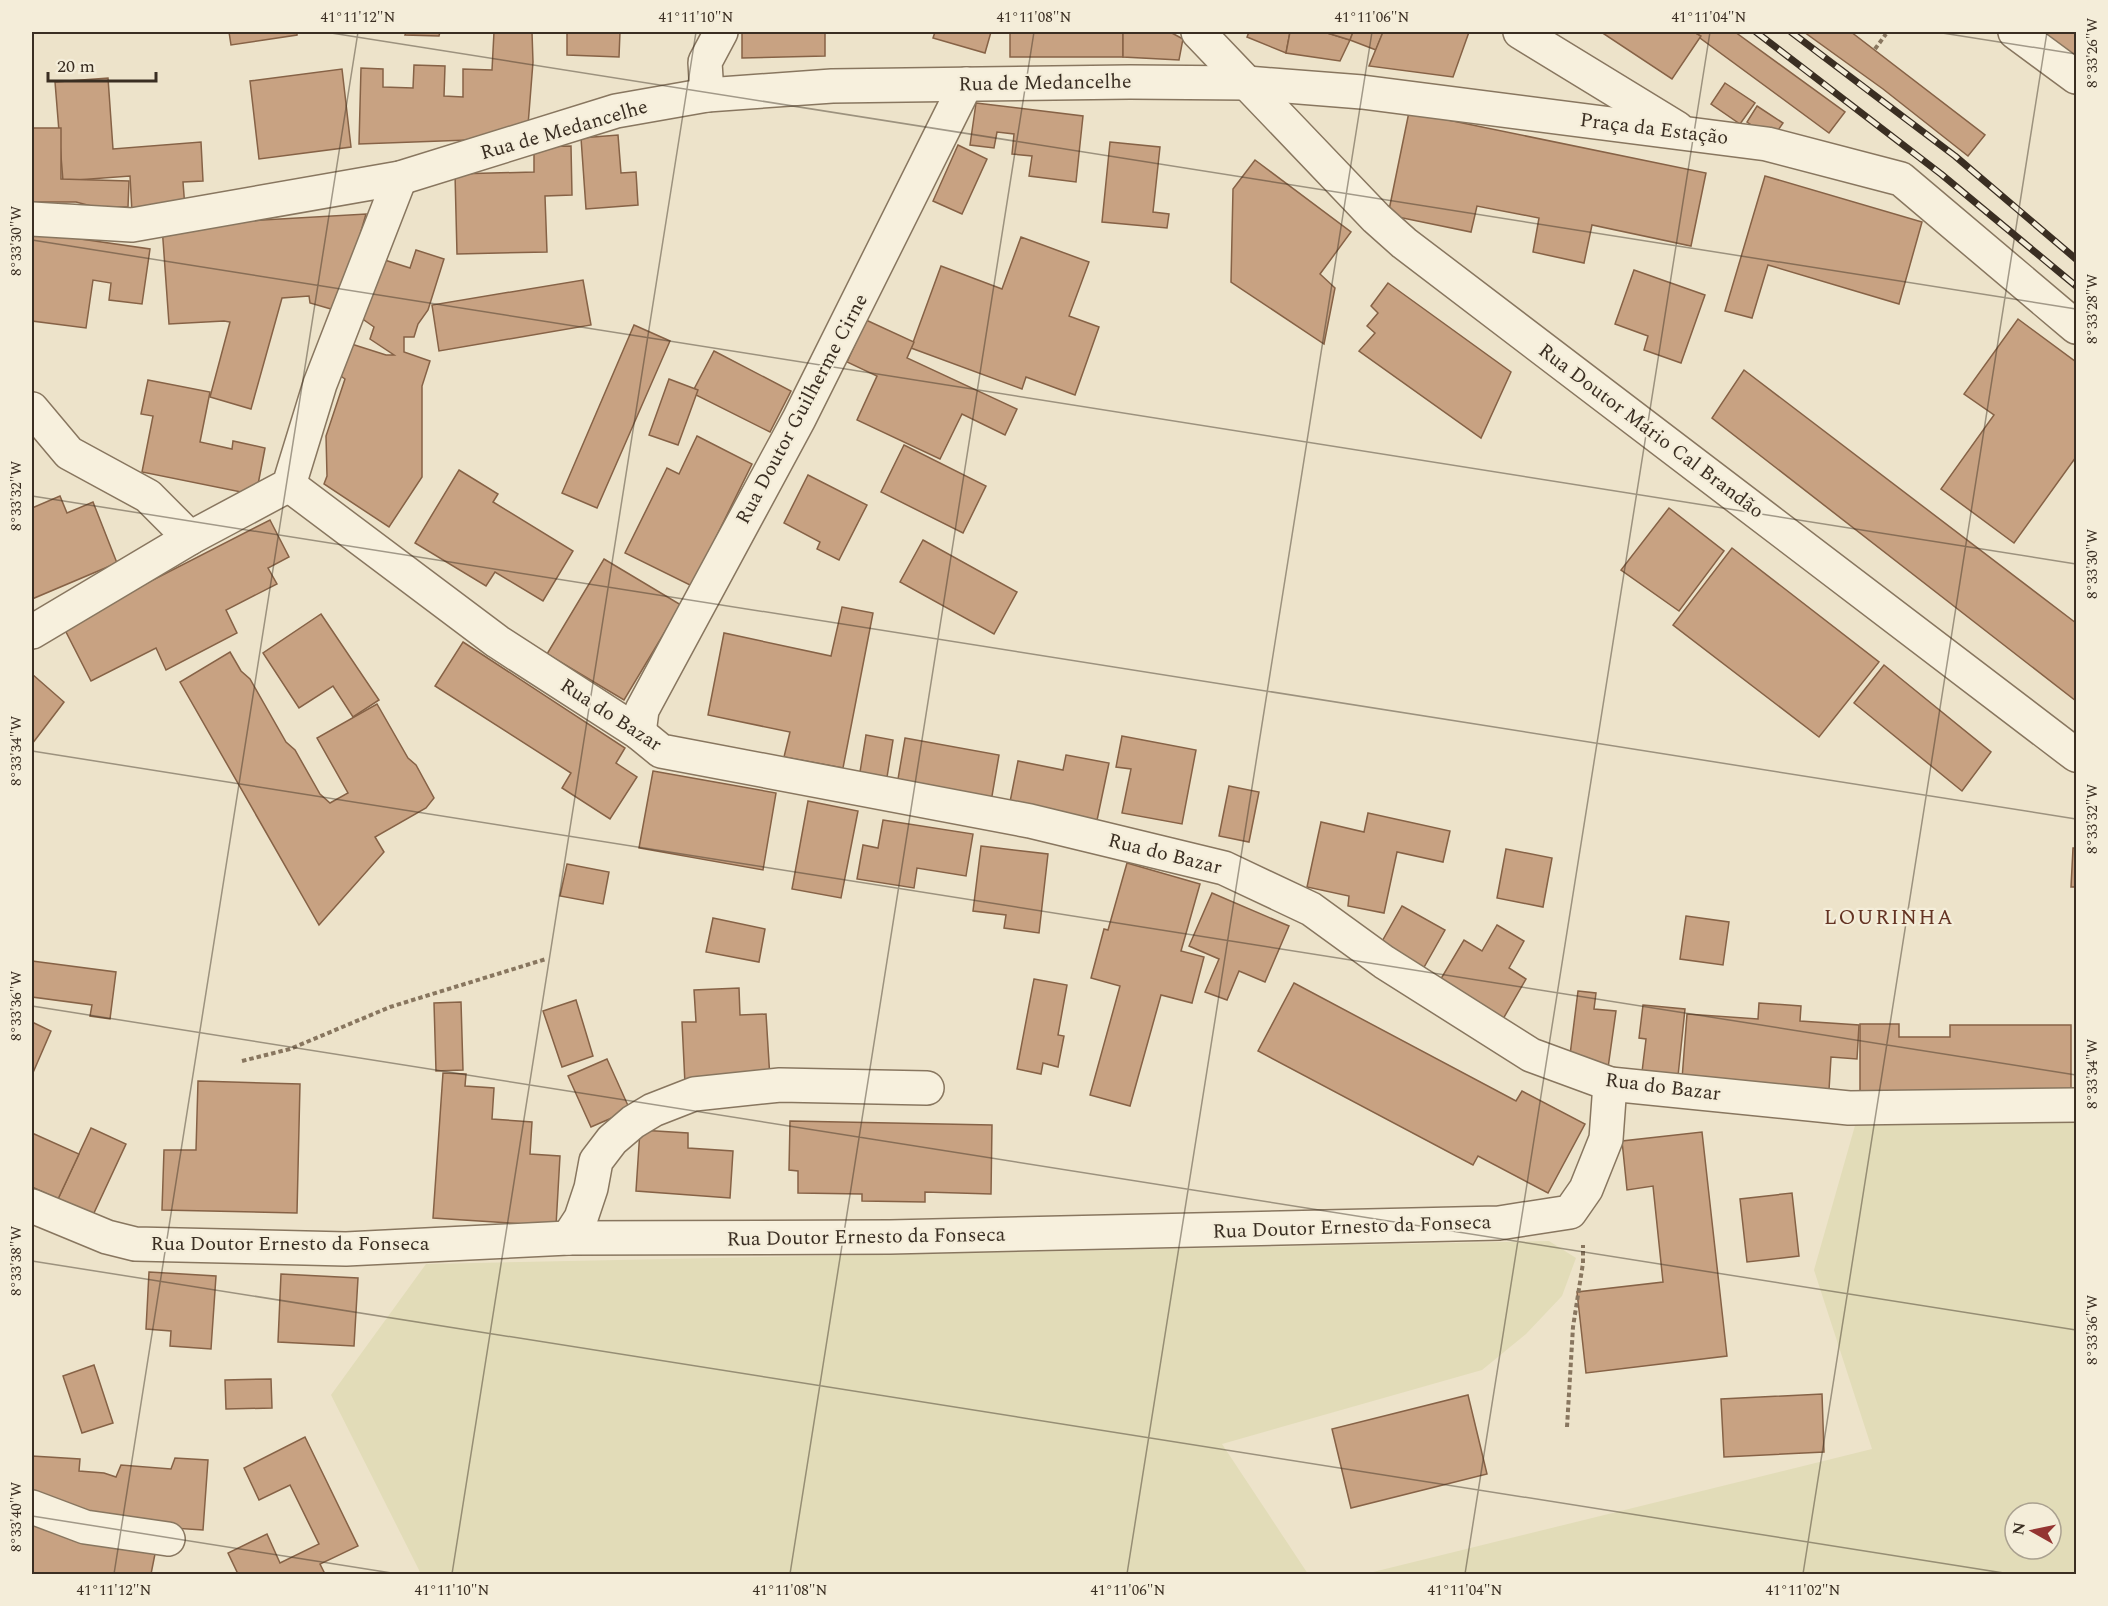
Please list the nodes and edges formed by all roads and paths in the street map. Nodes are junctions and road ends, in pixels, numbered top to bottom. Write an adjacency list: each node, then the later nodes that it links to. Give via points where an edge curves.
1 (721, 32): 10 (street, via 705,62)
2 (1198, 32): 8 (street)
3 (1520, 32): 11 (street)
4 (2015, 32): 7 (street)
5 (1886, 34): 6 (path)
6 (1875, 49)
7 (2076, 77)
8 (1247, 83): 9 (street, Rua de Medancelhe); 11 (street, Praça da Estação, via 1362,92); 20 (street, Rua Doutor Mário Cal Brandão, via 1404,243)
9 (966, 84): 10 (street, Rua de Medancelhe, via 832,86); 19 (street, Rua Doutor Guilherme Cirne, via 799,419 642,710)
10 (707, 95): 12 (street, Rua de Medancelhe, via 616,111)
11 (1686, 133): 14 (street, Praça da Estação, via 1767,144 1900,179)
12 (400, 178): 13 (street, Rua de Medancelhe, via 132,225); 16 (street, via 320,384)
13 (32, 219)
14 (2076, 327)
15 (32, 409): 17 (street, via 69,453 148,496)
16 (289, 485): 17 (street); 19 (street, Rua do Bazar, via 498,642)
17 (190, 538): 18 (street)
18 (32, 632)
19 (639, 733): 23 (street, Rua do Bazar, via 661,751 1030,821 1224,868 1311,909 1384,962 1531,1055)
20 (2076, 755)
21 (546, 959): 22 (path, via 390,1007 291,1049)
22 (242, 1061)
23 (1610, 1084): 25 (street, Rua do Bazar, via 1850,1108); 27 (street, via 1606,1140 1586,1189)
24 (927, 1088): 28 (street, via 780,1085 694,1094 653,1110 612,1140 596,1161 581,1218)
25 (2076, 1105)
26 (32, 1206): 28 (street, Rua Doutor Ernesto da Fonseca, via 107,1238 135,1244 346,1249)
27 (1570, 1212): 28 (street, Rua Doutor Ernesto da Fonseca, via 1499,1223 1281,1230 890,1238); 29 (path, via 1582,1231 1583,1263 1573,1327)
28 (568, 1238)
29 (1567, 1427)
30 (32, 1507): 31 (street, via 85,1527)
31 (168, 1539)

